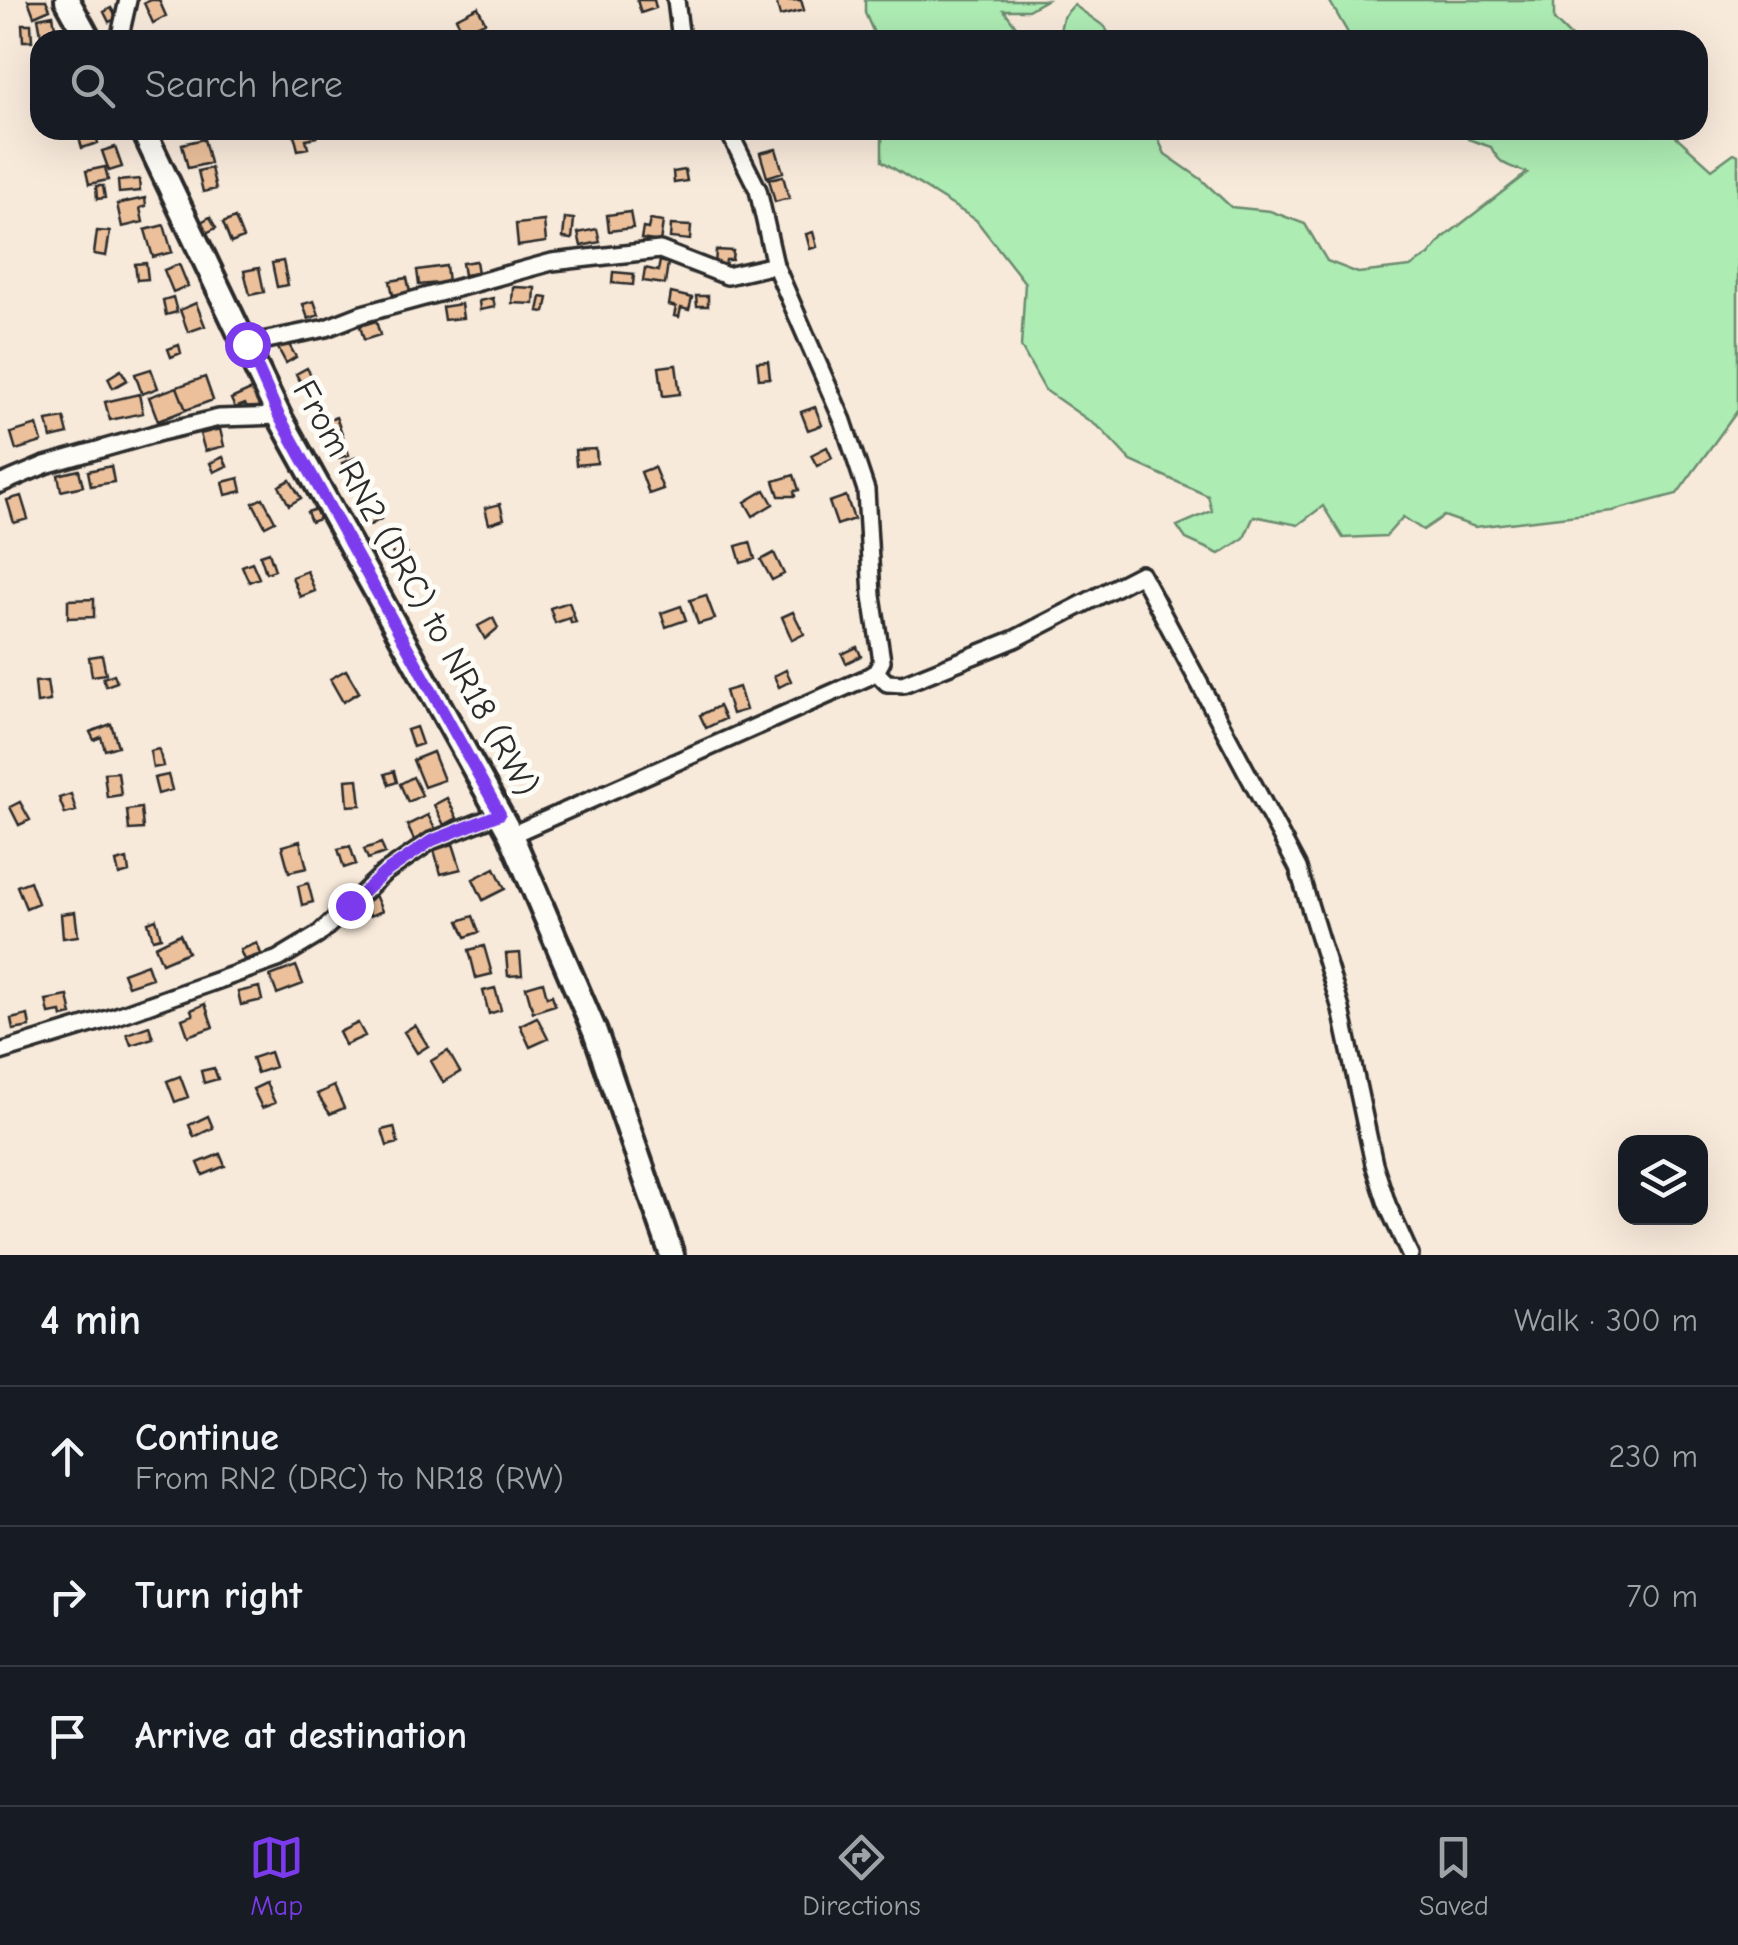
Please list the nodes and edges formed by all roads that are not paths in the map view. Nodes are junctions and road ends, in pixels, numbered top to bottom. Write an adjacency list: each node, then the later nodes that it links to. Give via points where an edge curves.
1 (67, 0): 4 (main road)
2 (128, 0): 5 (street)
3 (676, 0): 6 (street)
4 (84, 30)
5 (121, 30)
6 (680, 30)
7 (148, 140): 10 (main road, From RN2 (DRC) to NR18 (RW))
8 (733, 140): 9 (street, via 758,190)
9 (775, 266): 10 (street, via 727,276 660,250 552,262 326,328); 13 (street, via 866,490 882,661)
10 (247, 344): 11 (main road, From RN2 (DRC) to NR18 (RW))
11 (279, 416): 12 (street, via 218,418); 14 (main road, From RN2 (DRC) to NR18 (RW))
12 (0, 484)
13 (876, 672): 14 (street); 17 (street, via 887,683 903,684 1015,640 1142,574 1298,868 1341,1008 1374,1164)
14 (506, 825): 15 (street, via 431,841 383,874 318,935 278,959); 16 (main road, From RN2 (DRC) to NR18 (RW), via 596,1032)
15 (0, 1052)
16 (672, 1255)
17 (1410, 1255)

